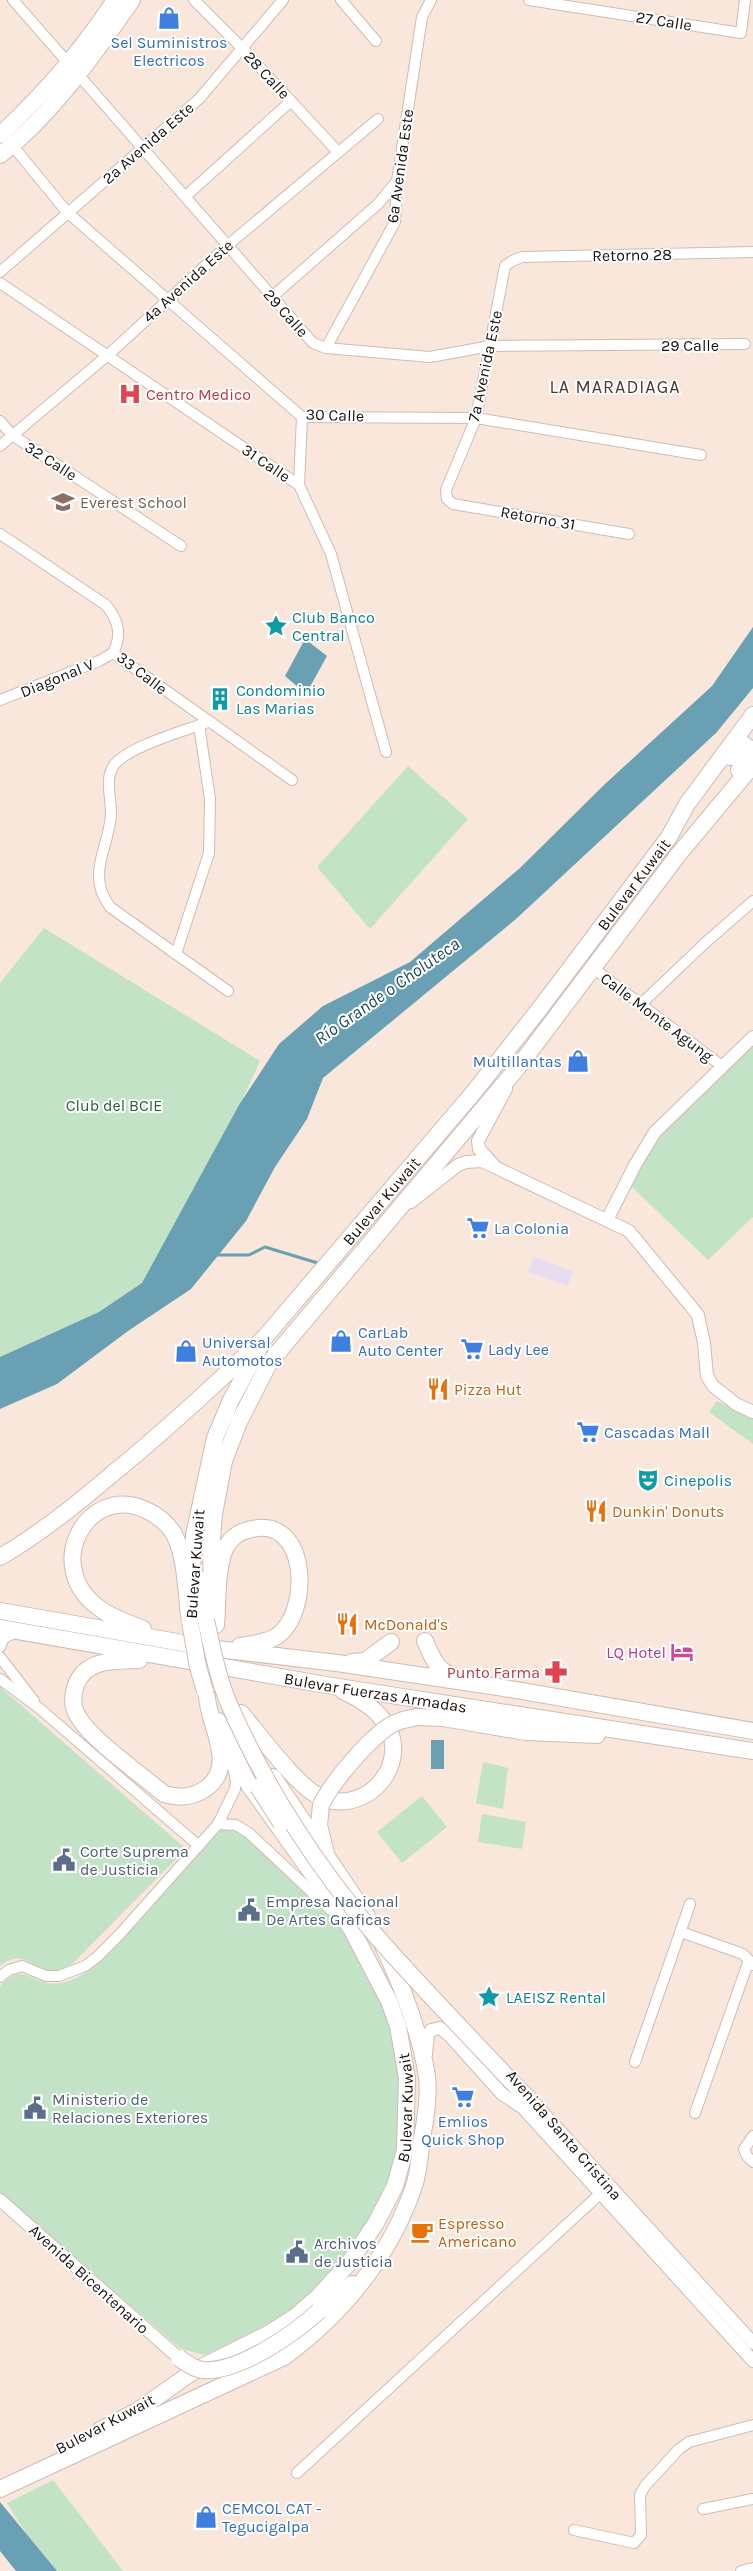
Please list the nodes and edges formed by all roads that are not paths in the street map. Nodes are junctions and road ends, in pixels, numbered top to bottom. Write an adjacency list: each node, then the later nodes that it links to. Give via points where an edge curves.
1 (13, 0): 12 (street, 29 Calle)
2 (116, 0): 12 (main road)
3 (132, 0): 12 (main road)
4 (194, 0): 11 (street, 28 Calle)
5 (282, 0): 11 (street, 2a Avenida Este)
6 (341, 0): 10 (street)
7 (431, 0): 18 (street, 6a Avenida Este, via 422,17)
8 (529, 0): 9 (street, 27 Calle, via 741,32)
9 (745, 0)
10 (376, 41)
11 (242, 48): 13 (street, 28 Calle); 16 (street, 2a Avenida Este, via 199,99)
12 (72, 68): 15 (main road, via 25,111); 16 (street, 29 Calle)
13 (291, 101): 17 (street, 28 Calle); 19 (street)
14 (378, 119): 17 (street, 4a Avenida Este)
15 (4, 145): 21 (street, 30 Calle)
16 (141, 148): 19 (street, 29 Calle); 21 (street, 2a Avenida Este)
17 (338, 152): 23 (street, 4a Avenida Este)
18 (397, 181): 20 (street); 22 (street, 6a Avenida Este)
19 (186, 196): 23 (street, 29 Calle)
20 (378, 204): 22 (street, via 391,212); 28 (street)
21 (67, 212): 26 (street, 2a Avenida Este); 29 (street, 30 Calle)
22 (395, 222): 32 (street, 6a Avenida Este)
23 (228, 245): 28 (street, 29 Calle); 29 (street, 4a Avenida Este)
24 (753, 252): 25 (street, Retorno 28, via 522,257)
25 (512, 260): 31 (street, 7a Avenida Este, via 506,266)
26 (0, 272)
27 (0, 283): 33 (street, 31 Calle)
28 (272, 297): 32 (street, 29 Calle, via 313,343)
29 (166, 300): 33 (street, 4a Avenida Este); 34 (street, 30 Calle)
30 (745, 344): 31 (street, 29 Calle)
31 (490, 346): 32 (street, 29 Calle, via 430,357); 35 (street, 7a Avenida Este)
32 (326, 348)
33 (108, 355): 37 (street, 4a Avenida Este); 40 (street, 31 Calle)
34 (302, 417): 35 (street, 30 Calle); 40 (street)
35 (476, 418): 39 (street, 30 Calle); 41 (street, 7a Avenida Este, via 446,490)
36 (0, 421): 37 (street, 32 Calle)
37 (12, 435): 38 (street, 4a Avenida Este); 44 (street, 32 Calle)
38 (0, 446)
39 (701, 455)
40 (299, 485): 49 (street, 31 Calle, via 331,554)
41 (447, 499): 43 (street, Retorno 31, via 453,504)
42 (0, 534): 45 (street, 33 Calle, via 106,605 119,630)
43 (629, 534)
44 (181, 546)
45 (113, 653): 46 (street, Diagonal V); 48 (street, 33 Calle)
46 (0, 700)
47 (753, 714): 52 (main road, Bulevar Kuwait, via 687,804)
48 (203, 724): 51 (street, 33 Calle); 55 (street, via 210,800 209,853); 55 (street, via 129,752 114,765 109,778 111,813 99,874 101,892 110,907)
49 (386, 752)
50 (753, 765): 53 (main road, Bulevar Kuwait)
51 (292, 780)
52 (669, 837): 53 (main road, via 736,748 748,745 752,755); 65 (main road, Bulevar Kuwait, via 583,954 483,1081)
53 (678, 855): 56 (main road, Bulevar Kuwait)
54 (753, 901): 58 (street)
55 (176, 954): 57 (street)
56 (593, 968): 58 (street, Calle Monte Agung); 60 (main road, Bulevar Kuwait)
57 (228, 991)
58 (640, 1005): 61 (street, Calle Monte Agung)
59 (753, 1036): 61 (street)
60 (518, 1066): 62 (street, via 478,1141 479,1149); 63 (main road, Bulevar Kuwait)
61 (722, 1066): 64 (street, via 655,1132 634,1165)
62 (493, 1164): 63 (street, via 473,1161 458,1165); 64 (street)
63 (397, 1213): 69 (main road, Bulevar Kuwait, via 269,1363 239,1422 224,1460 214,1514 205,1540)
64 (607, 1220): 66 (street, via 629,1231 691,1304 700,1325 705,1368 713,1386 736,1404)
65 (265, 1337): 67 (main road, via 193,1406 98,1486 28,1540); 69 (main road, Bulevar Kuwait, via 234,1393 215,1438 194,1535)
66 (753, 1412)
67 (0, 1556)
68 (0, 1611): 72 (main road, Bulevar Fuerzas Armadas)
69 (204, 1623): 72 (main road, via 178,1543 156,1514 140,1507 123,1505 106,1508 91,1517 73,1546 71,1563 82,1591 101,1610); 76 (main road, via 226,1548 238,1534 255,1528 268,1528 289,1540 298,1562 298,1596 289,1623 278,1635 264,1642); 83 (main road, Bulevar Kuwait, bridge, via 198,1667); 85 (main road, Bulevar Kuwait); 101 (main road, bridge, via 229,1703 258,1764 308,1844 345,1898)
70 (0, 1628): 71 (main road, Bulevar Fuerzas Armadas)
71 (16, 1632): 75 (street, via 4,1638); 78 (main road, Bulevar Fuerzas Armadas)
72 (173, 1641): 76 (main road, Bulevar Fuerzas Armadas)
73 (426, 1641): 82 (main road, via 432,1657 444,1673)
74 (391, 1642): 79 (main road, via 365,1661)
75 (0, 1647)
76 (218, 1649): 79 (main road, Bulevar Fuerzas Armadas)
77 (0, 1657): 84 (street)
78 (170, 1659): 81 (main road, Bulevar Fuerzas Armadas); 83 (main road, via 106,1661 89,1668 74,1692 73,1701 79,1719 164,1794 187,1797 208,1787 221,1769 220,1746 208,1713)
79 (337, 1663): 82 (main road, Bulevar Fuerzas Armadas)
80 (0, 1679): 84 (street)
81 (332, 1686): 85 (main road, via 377,1712 385,1721 393,1744 392,1761 385,1778 368,1794 357,1799 334,1801 312,1792); 86 (main road, Bulevar Fuerzas Armadas)
82 (498, 1687): 87 (main road, Bulevar Fuerzas Armadas)
83 (206, 1694): 89 (main road, Bulevar Kuwait)
84 (39, 1708): 91 (street)
85 (240, 1713): 92 (main road, Bulevar Kuwait, via 264,1762)
86 (622, 1730): 88 (main road, Bulevar Fuerzas Armadas, via 705,1746); 92 (main road, bridge, via 591,1735 509,1729 431,1717 395,1723 383,1731 330,1788 321,1805 319,1825)
87 (753, 1730)
88 (753, 1751)
89 (232, 1752): 90 (street, via 235,1789); 94 (main road, Bulevar Kuwait, via 249,1786); 101 (main road, bridge, via 339,1904)
90 (218, 1824): 91 (street); 94 (street, via 236,1825 248,1833)
91 (199, 1846): 98 (street, via 119,1935 85,1966 73,1973 46,1976 22,1966 14,1967)
92 (326, 1854): 95 (main road, Bulevar Kuwait)
93 (690, 1904): 96 (street)
94 (350, 1928): 108 (main road, Bulevar Kuwait, via 390,2001 398,2026 407,2078 408,2122 405,2150 395,2186 376,2223)
95 (374, 1928): 100 (main road, Bulevar Kuwait, via 412,2019); 102 (street, Avenida Santa Cristina, via 516,2078)
96 (681, 1932): 97 (street, via 743,1954); 99 (street)
97 (751, 1962): 103 (street)
98 (0, 1977)
99 (635, 2062)
100 (426, 2071): 102 (street, Avenida Santa Cristina, via 428,2034 434,2028 440,2028 502,2094); 109 (main road, Bulevar Kuwait, via 426,2112 415,2182 392,2235)
101 (508, 2084): 102 (main road)
102 (527, 2104): 106 (street, Avenida Santa Cristina); 111 (street, Avenida Santa Cristina)
103 (695, 2113)
104 (753, 2136): 105 (street, via 744,2149)
105 (753, 2162)
106 (601, 2194): 114 (street, Avenida Santa Cristina); 120 (street)
107 (0, 2200): 113 (street, Avenida Bicentenario)
108 (349, 2263): 110 (main road); 112 (main road, Bulevar Kuwait, via 295,2317)
109 (371, 2268): 110 (main road); 116 (main road, Bulevar Kuwait, via 351,2297 307,2340 284,2357)
110 (323, 2308): 113 (main road, bridge, via 272,2345 232,2365 203,2370)
111 (753, 2343)
112 (224, 2355): 115 (main road, Bulevar Kuwait); 116 (main road, via 222,2370 229,2377)
113 (178, 2358)
114 (753, 2361)
115 (194, 2371): 117 (main road, via 209,2378); 119 (main road, Bulevar Kuwait, via 137,2411)
116 (238, 2379): 117 (main road, Bulevar Kuwait)
117 (208, 2394): 119 (main road, Bulevar Kuwait)
118 (753, 2425): 125 (street, via 689,2442 679,2449 640,2494 641,2535 634,2543)
119 (23, 2472): 121 (main road, Bulevar Kuwait); 122 (main road, Bulevar Kuwait)
120 (297, 2473)
121 (0, 2476)
122 (0, 2489)
123 (753, 2499): 124 (street)
124 (703, 2509)
125 (574, 2530)
126 (753, 2568): 127 (street)
127 (741, 2571)

